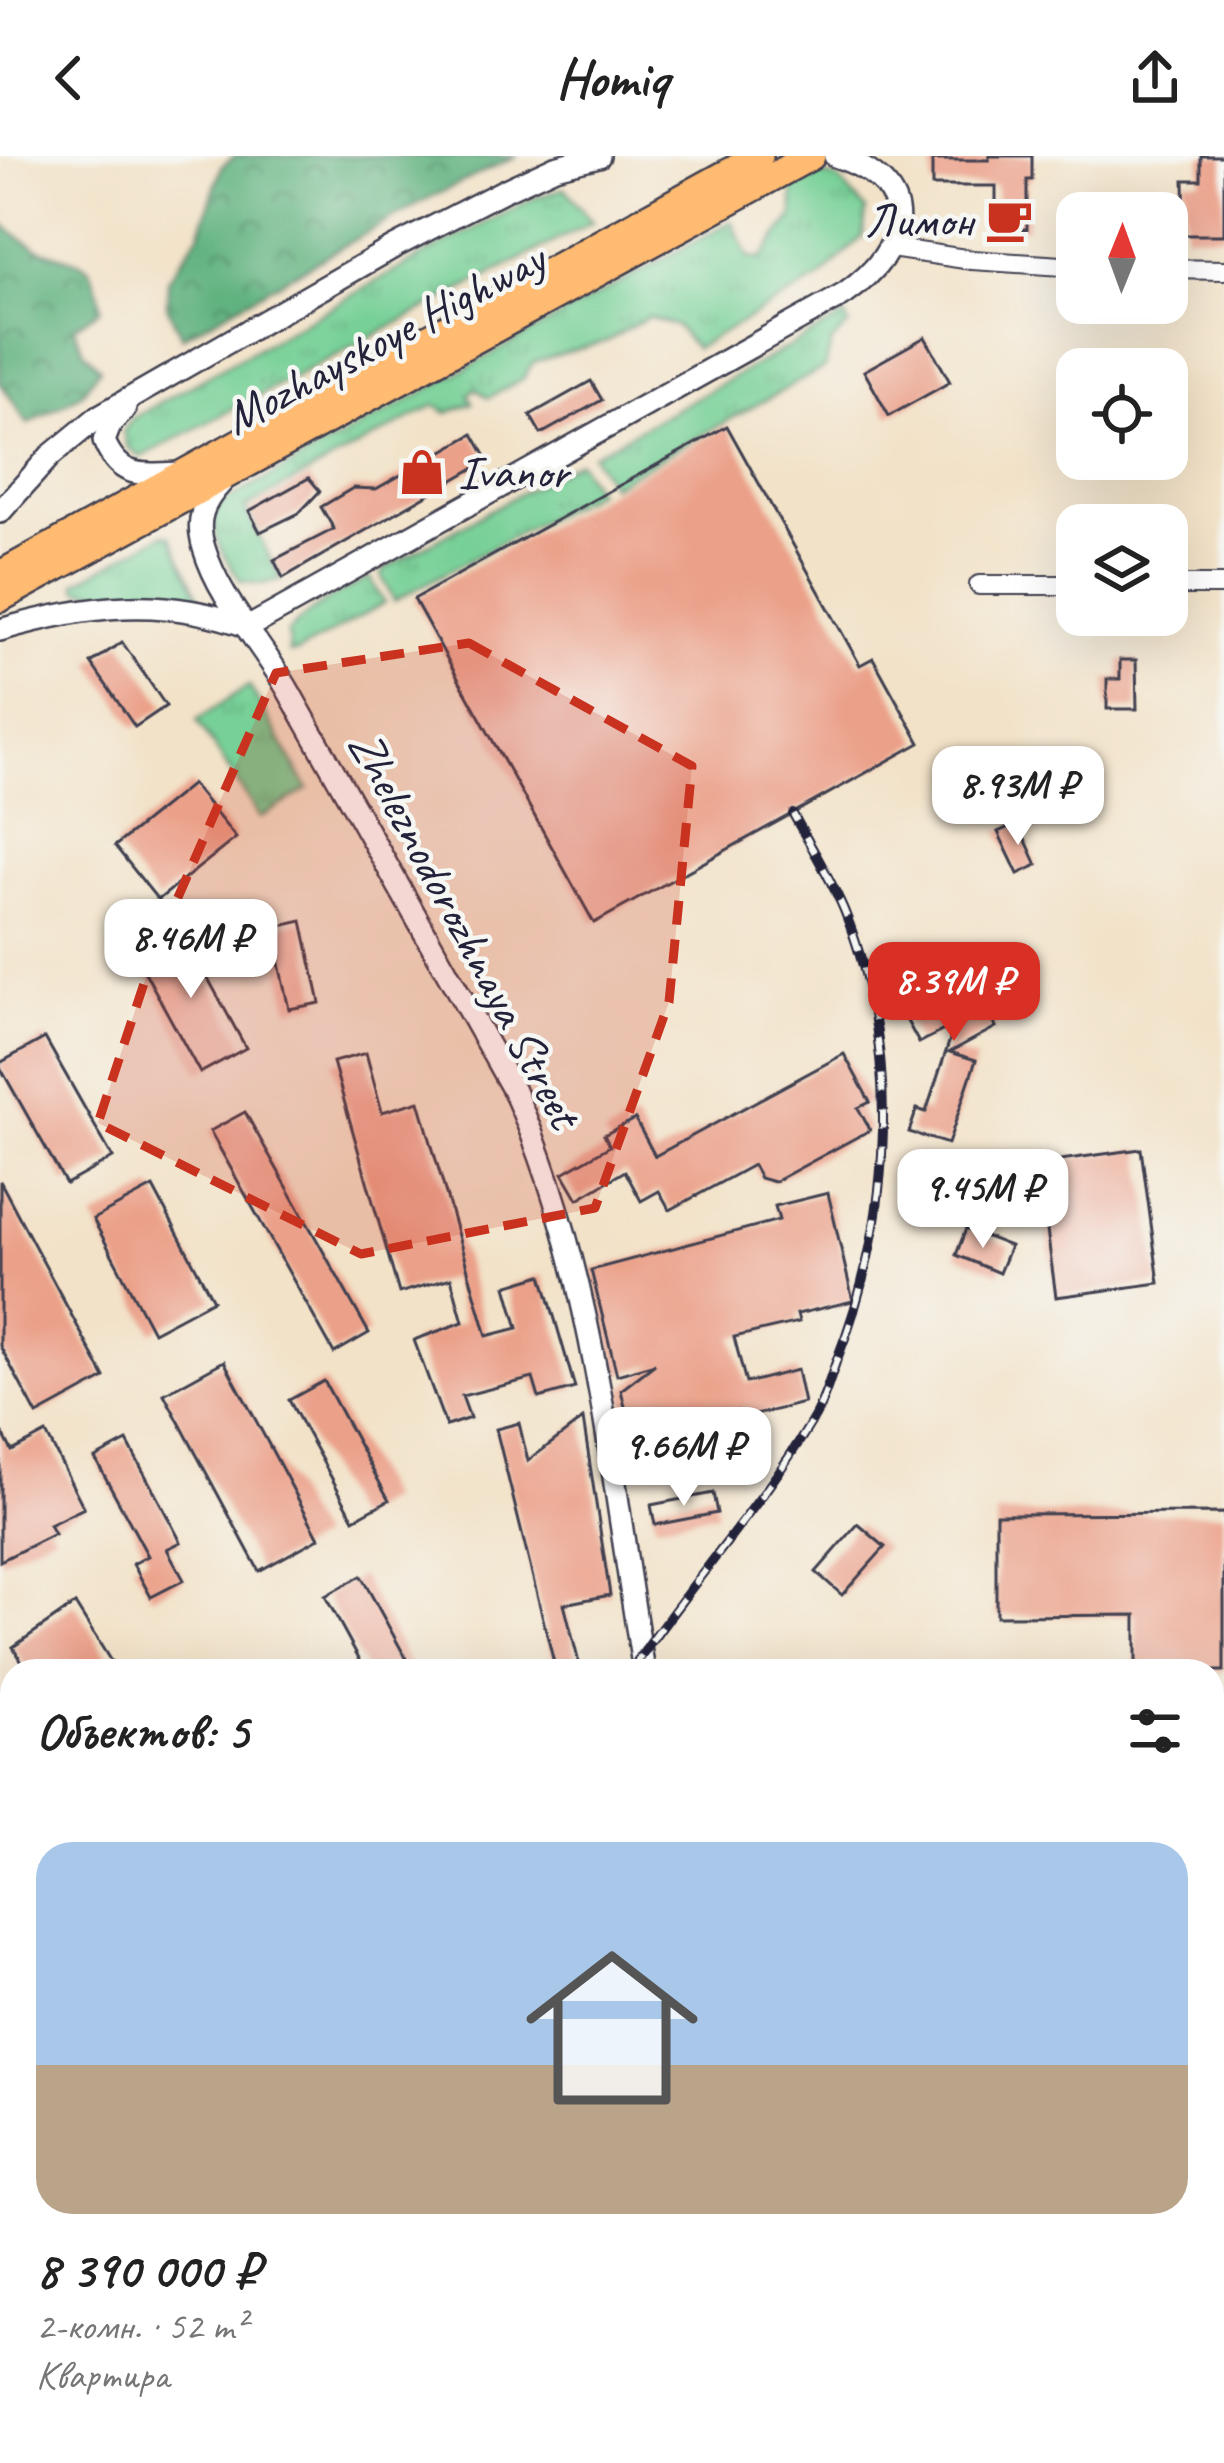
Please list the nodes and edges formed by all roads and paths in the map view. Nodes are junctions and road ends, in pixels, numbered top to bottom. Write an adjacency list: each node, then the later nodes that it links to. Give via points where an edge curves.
1 (599, 156): 9 (street, via 503,190)
2 (759, 156): 11 (main road, Mozhayskoye Highway)
3 (811, 156): 10 (main road, Mozhayskoye Highway)
4 (835, 156): 5 (street, via 888,188 898,220)
5 (891, 248): 6 (street); 19 (street, via 845,294)
6 (1056, 266)
7 (1188, 269): 8 (street)
8 (1224, 270)
9 (142, 392): 11 (street, via 111,423 104,441 112,461 136,474); 12 (street, via 50,456)
10 (230, 472): 18 (main road, Mozhayskoye Highway); 19 (street, Zheleznodorozhnaya Street, via 204,501 203,545)
11 (180, 473): 13 (main road, Mozhayskoye Highway)
12 (0, 512)
13 (0, 574)
14 (979, 585): 15 (street)
15 (1056, 585)
16 (1188, 585): 17 (street)
17 (1224, 585)
18 (0, 598)
19 (248, 627): 20 (street, via 139,604 63,611); 21 (street, Zheleznodorozhnaya Street, via 531,1130 587,1333)
20 (0, 630)
21 (642, 1659)

